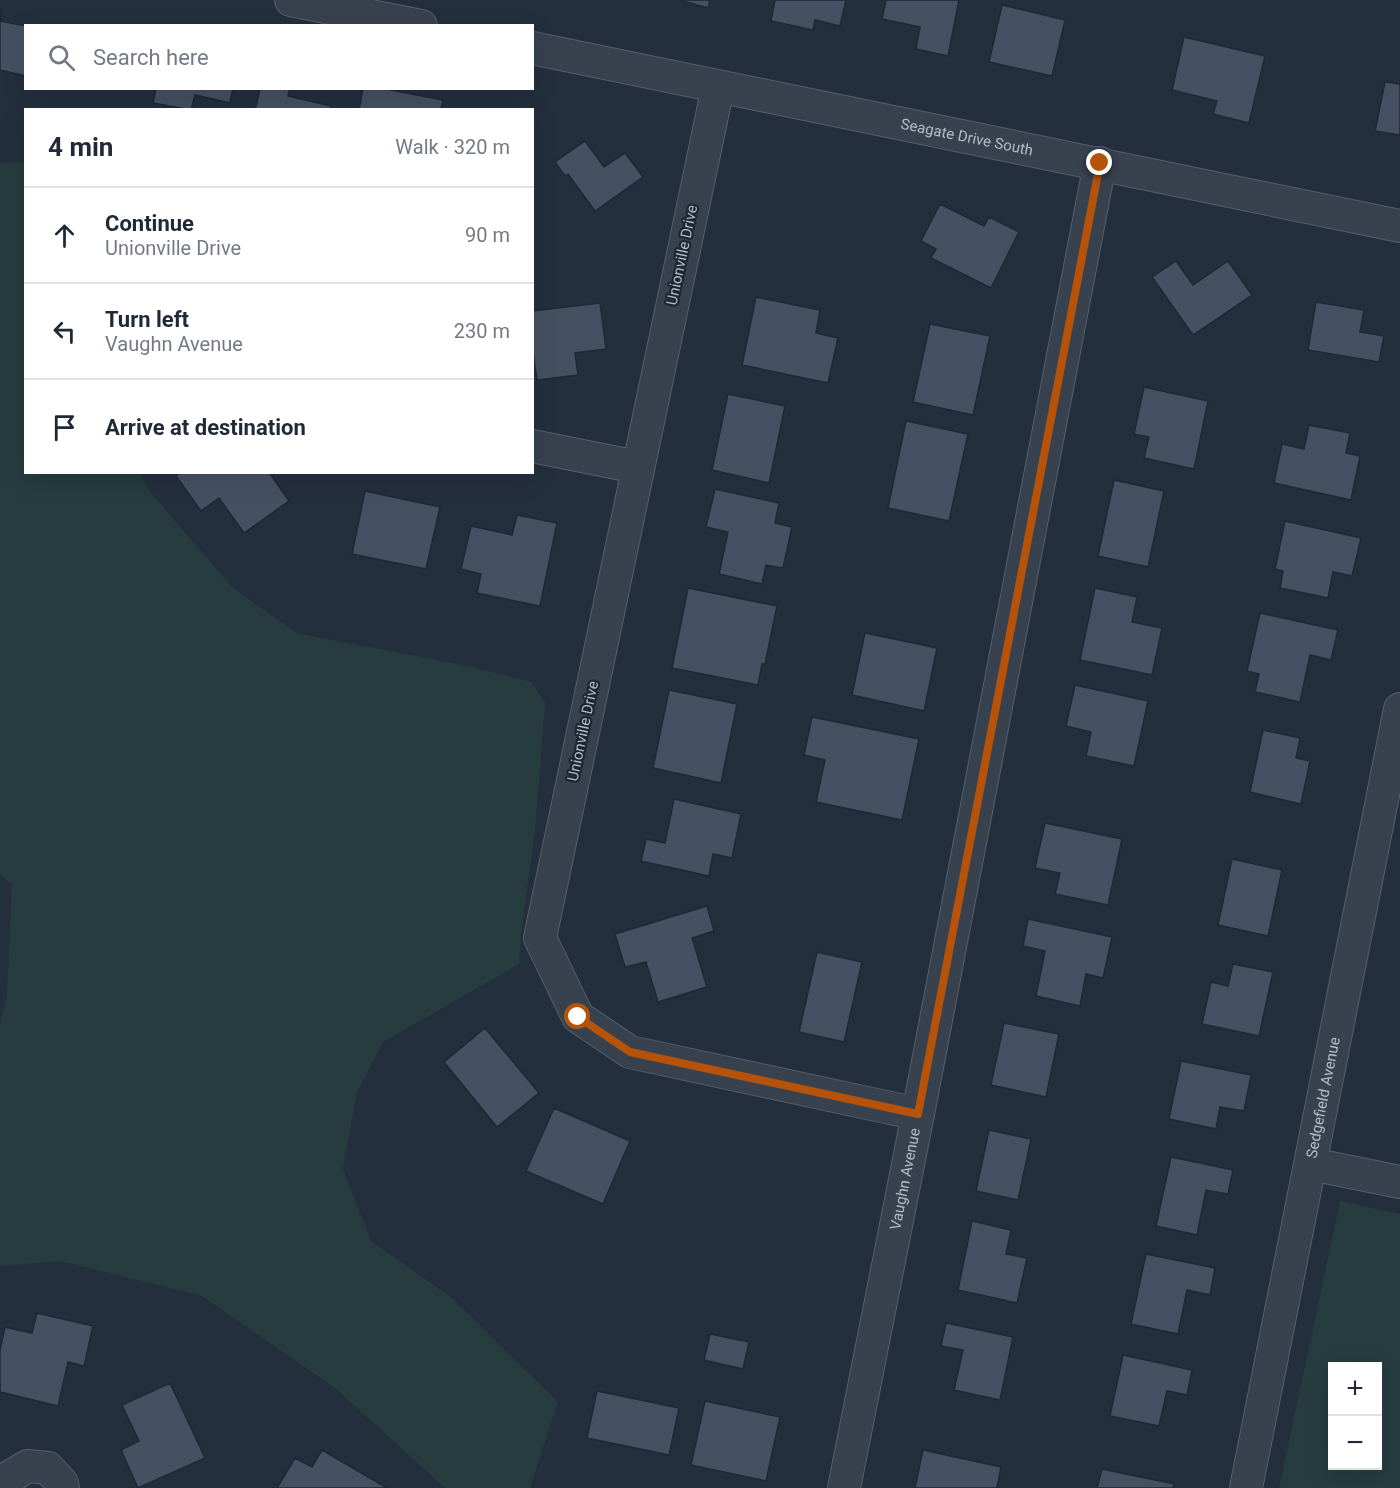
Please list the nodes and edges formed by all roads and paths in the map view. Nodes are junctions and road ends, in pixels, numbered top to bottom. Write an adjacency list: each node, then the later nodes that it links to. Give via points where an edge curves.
1 (291, 0): 2 (street)
2 (411, 24)
3 (534, 48): 4 (street, Seagate Drive South)
4 (718, 87): 5 (street, Seagate Drive South); 8 (street, Unionville Drive)
5 (1100, 163): 6 (street, Seagate Drive South); 10 (street, Vaughn Avenue)
6 (1400, 226)
7 (534, 447): 8 (street)
8 (638, 467): 10 (street, Unionville Drive, via 540,938 578,1017 630,1052)
9 (1400, 710): 11 (street, Sedgefield Avenue)
10 (918, 1114): 15 (street, Vaughn Avenue)
11 (1311, 1164): 12 (street); 16 (street, Sedgefield Avenue)
12 (1400, 1182)
13 (2, 1488): 14 (street, via 6,1479 28,1466 48,1468)
14 (63, 1488)
15 (844, 1488)
16 (1246, 1488)

